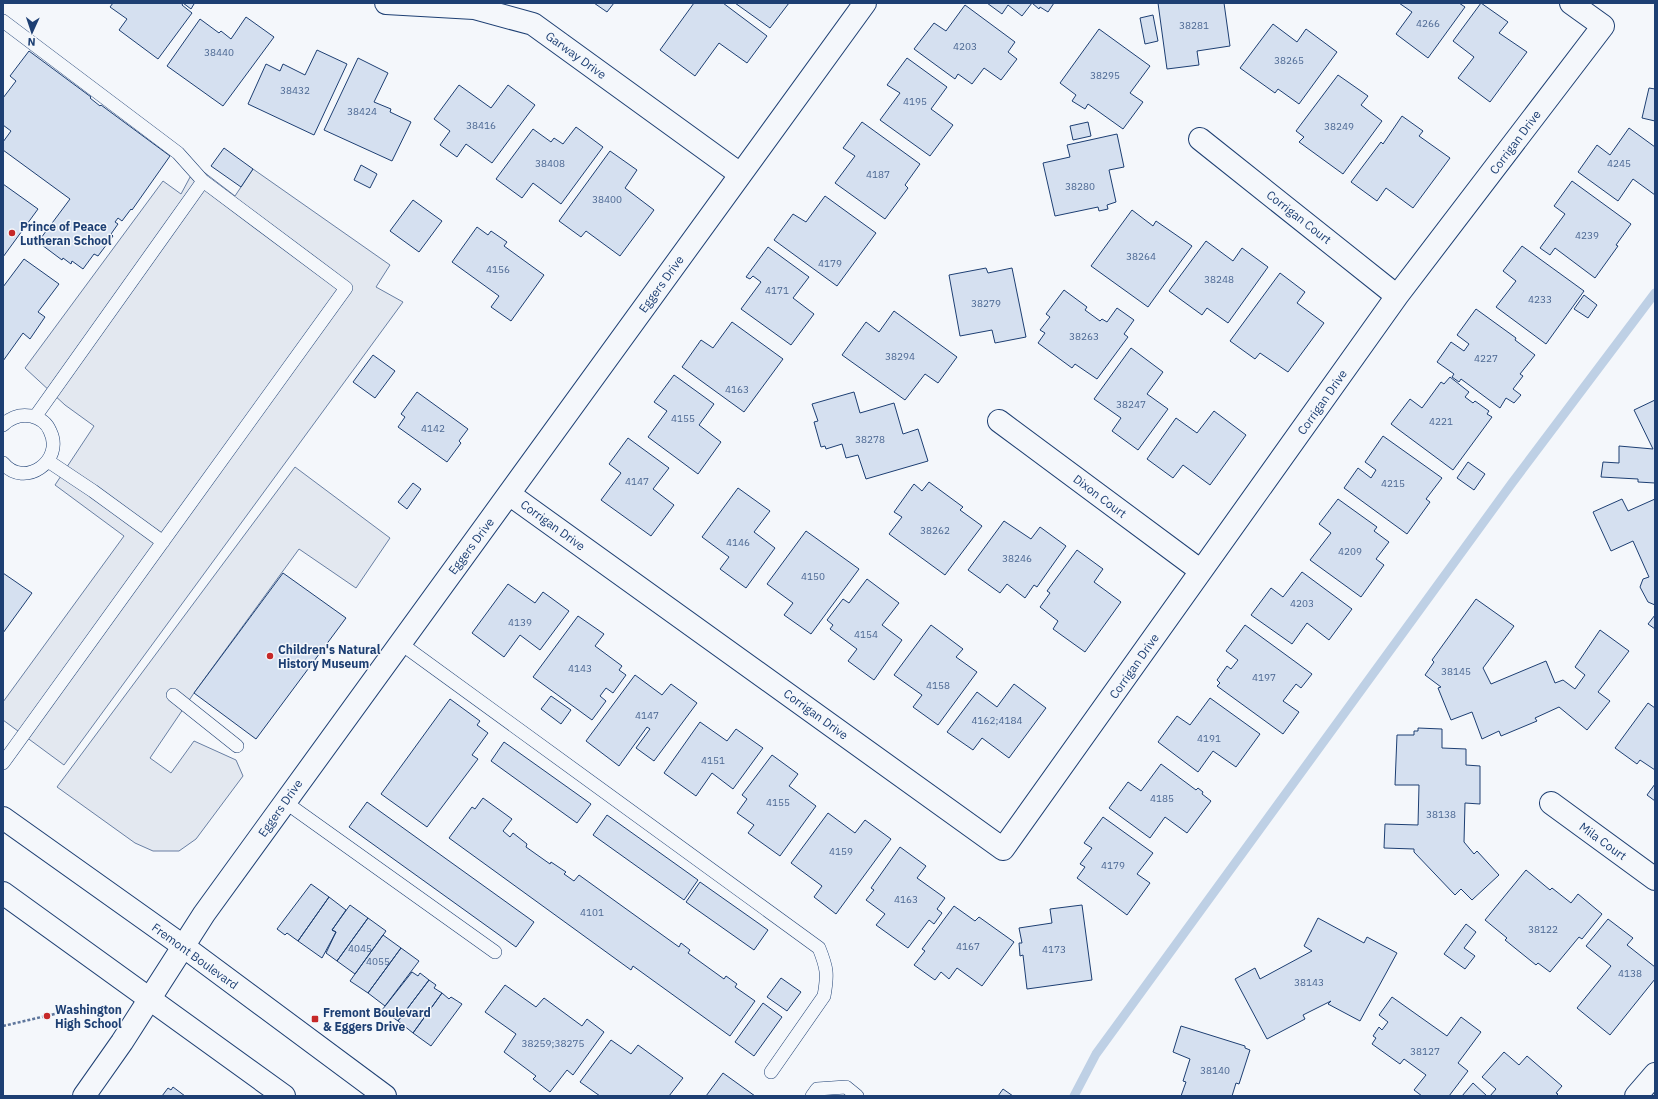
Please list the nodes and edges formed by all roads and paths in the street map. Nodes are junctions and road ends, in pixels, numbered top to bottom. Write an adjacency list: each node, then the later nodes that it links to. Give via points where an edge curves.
1 (386, 3): 4 (street, Garway Drive)
2 (866, 3): 7 (street, Eggers Drive)
3 (1571, 3): 9 (street, Corrigan Drive, via 1603,26)
4 (475, 5): 7 (street, Garway Drive, via 533,24)
5 (3, 21): 8 (lane, via 178,154)
6 (1200, 139): 9 (street, Corrigan Court)
7 (740, 174): 15 (street, Eggers Drive)
8 (203, 181): 10 (lane); 16 (lane, via 346,288)
9 (1397, 296): 17 (street, Corrigan Drive)
10 (35, 417): 12 (lane, via 16,417); 13 (lane, via 43,421 53,436 53,453)
11 (999, 421): 17 (street, Dixon Court)
12 (3, 425)
13 (48, 461): 14 (lane, via 33,472 23,473 13,471); 16 (lane)
14 (3, 463)
15 (510, 494): 17 (street, Corrigan Drive, via 1003,849); 18 (street, Eggers Drive)
16 (163, 542): 21 (lane)
17 (1201, 571)
18 (400, 643): 22 (street, Eggers Drive); 32 (lane, via 819,948 827,968 824,996)
19 (173, 695): 20 (lane)
20 (237, 746)
21 (3, 763)
22 (285, 802): 27 (street, Eggers Drive); 28 (lane)
23 (1551, 803): 25 (street, Mila Court)
24 (3, 818): 27 (street, Fremont Boulevard)
25 (1655, 879)
26 (3, 893): 29 (street)
27 (183, 946): 29 (street, Eggers Drive); 36 (street, Fremont Boulevard)
28 (495, 952)
29 (149, 998): 34 (street, Eggers Drive); 35 (street)
30 (89, 1006): 31 (path)
31 (3, 1026)
32 (771, 1072)
33 (1655, 1074): 39 (street)
34 (84, 1096)
35 (284, 1096)
36 (385, 1096)
37 (812, 1096): 38 (lane, via 817,1089 846,1087)
38 (857, 1096)
39 (1636, 1096)

